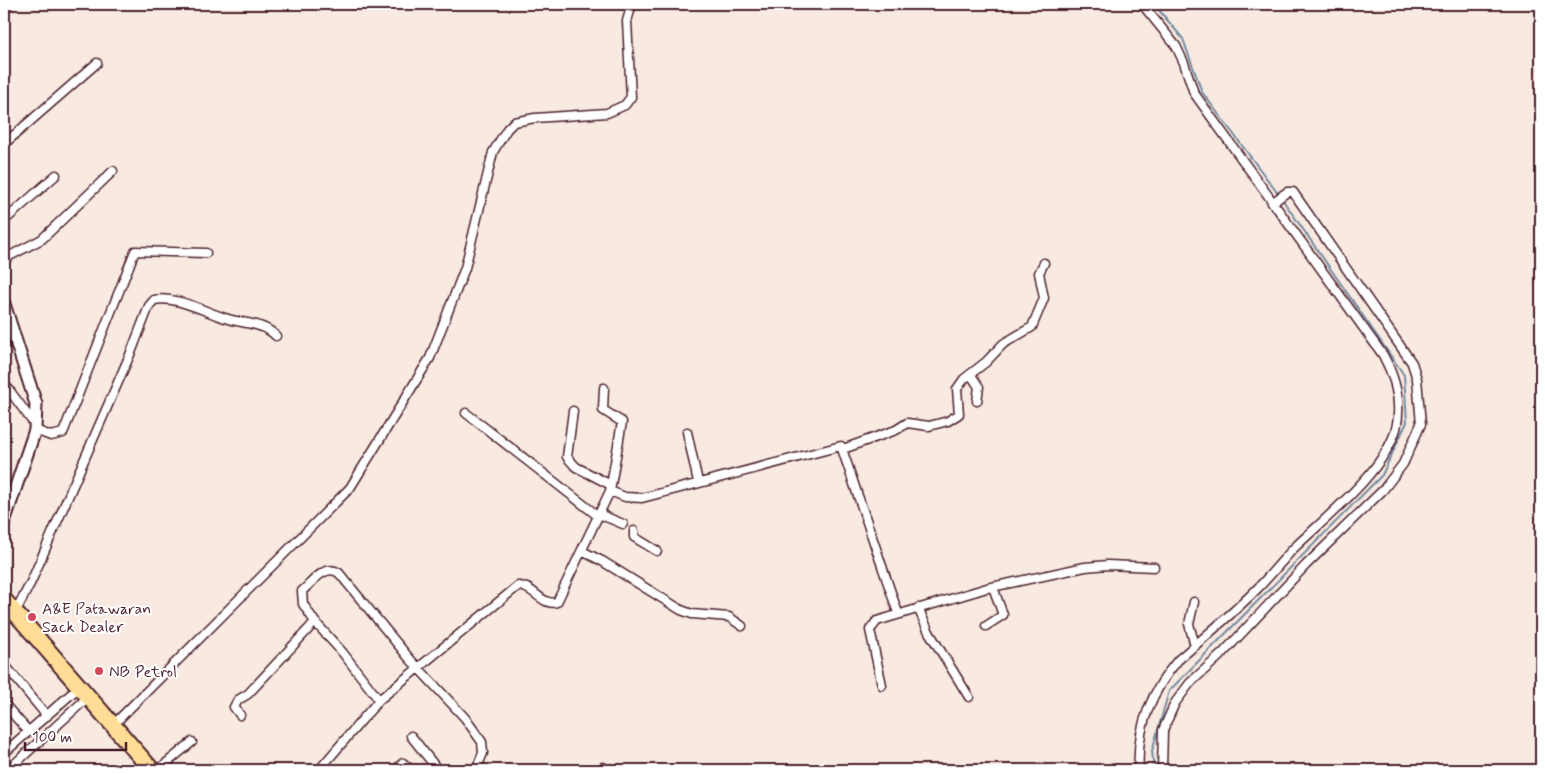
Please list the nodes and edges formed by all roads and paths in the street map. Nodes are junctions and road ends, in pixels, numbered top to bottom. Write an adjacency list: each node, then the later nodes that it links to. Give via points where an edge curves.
1 (9, 4): 4 (street)
2 (632, 4): 52 (street, via 627,21 631,97 625,105 607,113 535,118 514,122 507,129 493,152 464,268 430,358 350,488)
3 (1142, 4): 9 (street, via 1176,46 1194,93)
4 (4, 8)
5 (97, 63): 6 (street)
6 (4, 144)
7 (113, 171): 12 (street, via 42,239)
8 (56, 175): 10 (street)
9 (1274, 202): 42 (street, via 1387,363 1396,391 1396,428 1384,454 1360,486); 66 (street, via 1293,192 1412,363 1417,379 1421,424 1403,464 1383,490 1306,565 1223,654 1190,683 1175,703 1163,730)
10 (4, 221)
11 (206, 254): 22 (street, via 135,251 64,433 51,436)
12 (4, 259)
13 (1044, 263): 16 (street, via 1040,273 1044,298 1032,327 1003,344)
14 (4, 304): 22 (street, via 36,404)
15 (276, 336): 37 (street, via 260,326 188,305 154,300 31,582)
16 (971, 375): 19 (street, via 979,387); 24 (street, via 957,390 959,414 948,421 929,426 907,423)
17 (4, 383): 22 (street)
18 (604, 388): 26 (street, via 603,410 622,422)
19 (977, 400)
20 (573, 411): 26 (street, via 567,457 576,467)
21 (466, 413): 27 (street)
22 (35, 428): 28 (street)
23 (687, 432): 25 (street)
24 (843, 449): 25 (street, via 838,446); 38 (street)
25 (698, 482): 26 (street, via 642,498 625,497)
26 (610, 488): 27 (street)
27 (599, 515): 29 (street); 31 (street)
28 (4, 522)
29 (623, 524)
30 (634, 531): 32 (street, via 634,537)
31 (582, 551): 40 (street, via 682,610 729,617); 44 (street, via 557,602 549,603 526,587 518,586)
32 (656, 551)
33 (1154, 567): 34 (street, via 1085,567)
34 (993, 587): 36 (street); 41 (street, via 1003,616)
35 (1194, 602): 42 (street, via 1189,624)
36 (918, 608): 38 (street); 47 (street)
37 (8, 609): 46 (highway)
38 (898, 614): 45 (street, via 877,621 870,630)
39 (315, 622): 44 (street, via 303,604 302,591 322,573 336,570); 48 (street); 50 (street, via 236,703 234,707)
40 (742, 626)
41 (986, 626)
42 (1195, 646): 65 (street, via 1167,674 1148,706 1139,744)
43 (4, 664): 51 (street)
44 (419, 667): 48 (street); 64 (street, via 482,742 483,753)
45 (882, 685)
46 (83, 692): 51 (street); 52 (highway); 57 (street)
47 (969, 697)
48 (379, 700): 60 (street)
49 (4, 704): 53 (street)
50 (240, 715)
51 (47, 716): 53 (street)
52 (113, 725): 58 (highway)
53 (29, 732): 56 (street)
54 (411, 736): 63 (street)
55 (192, 742): 59 (street)
56 (5, 748)
57 (8, 770)
58 (152, 770)
59 (158, 770)
60 (319, 770)
61 (396, 770): 62 (street, via 403,763)
62 (411, 770)
63 (438, 770)
64 (476, 770)
65 (1139, 770)
66 (1162, 770)

